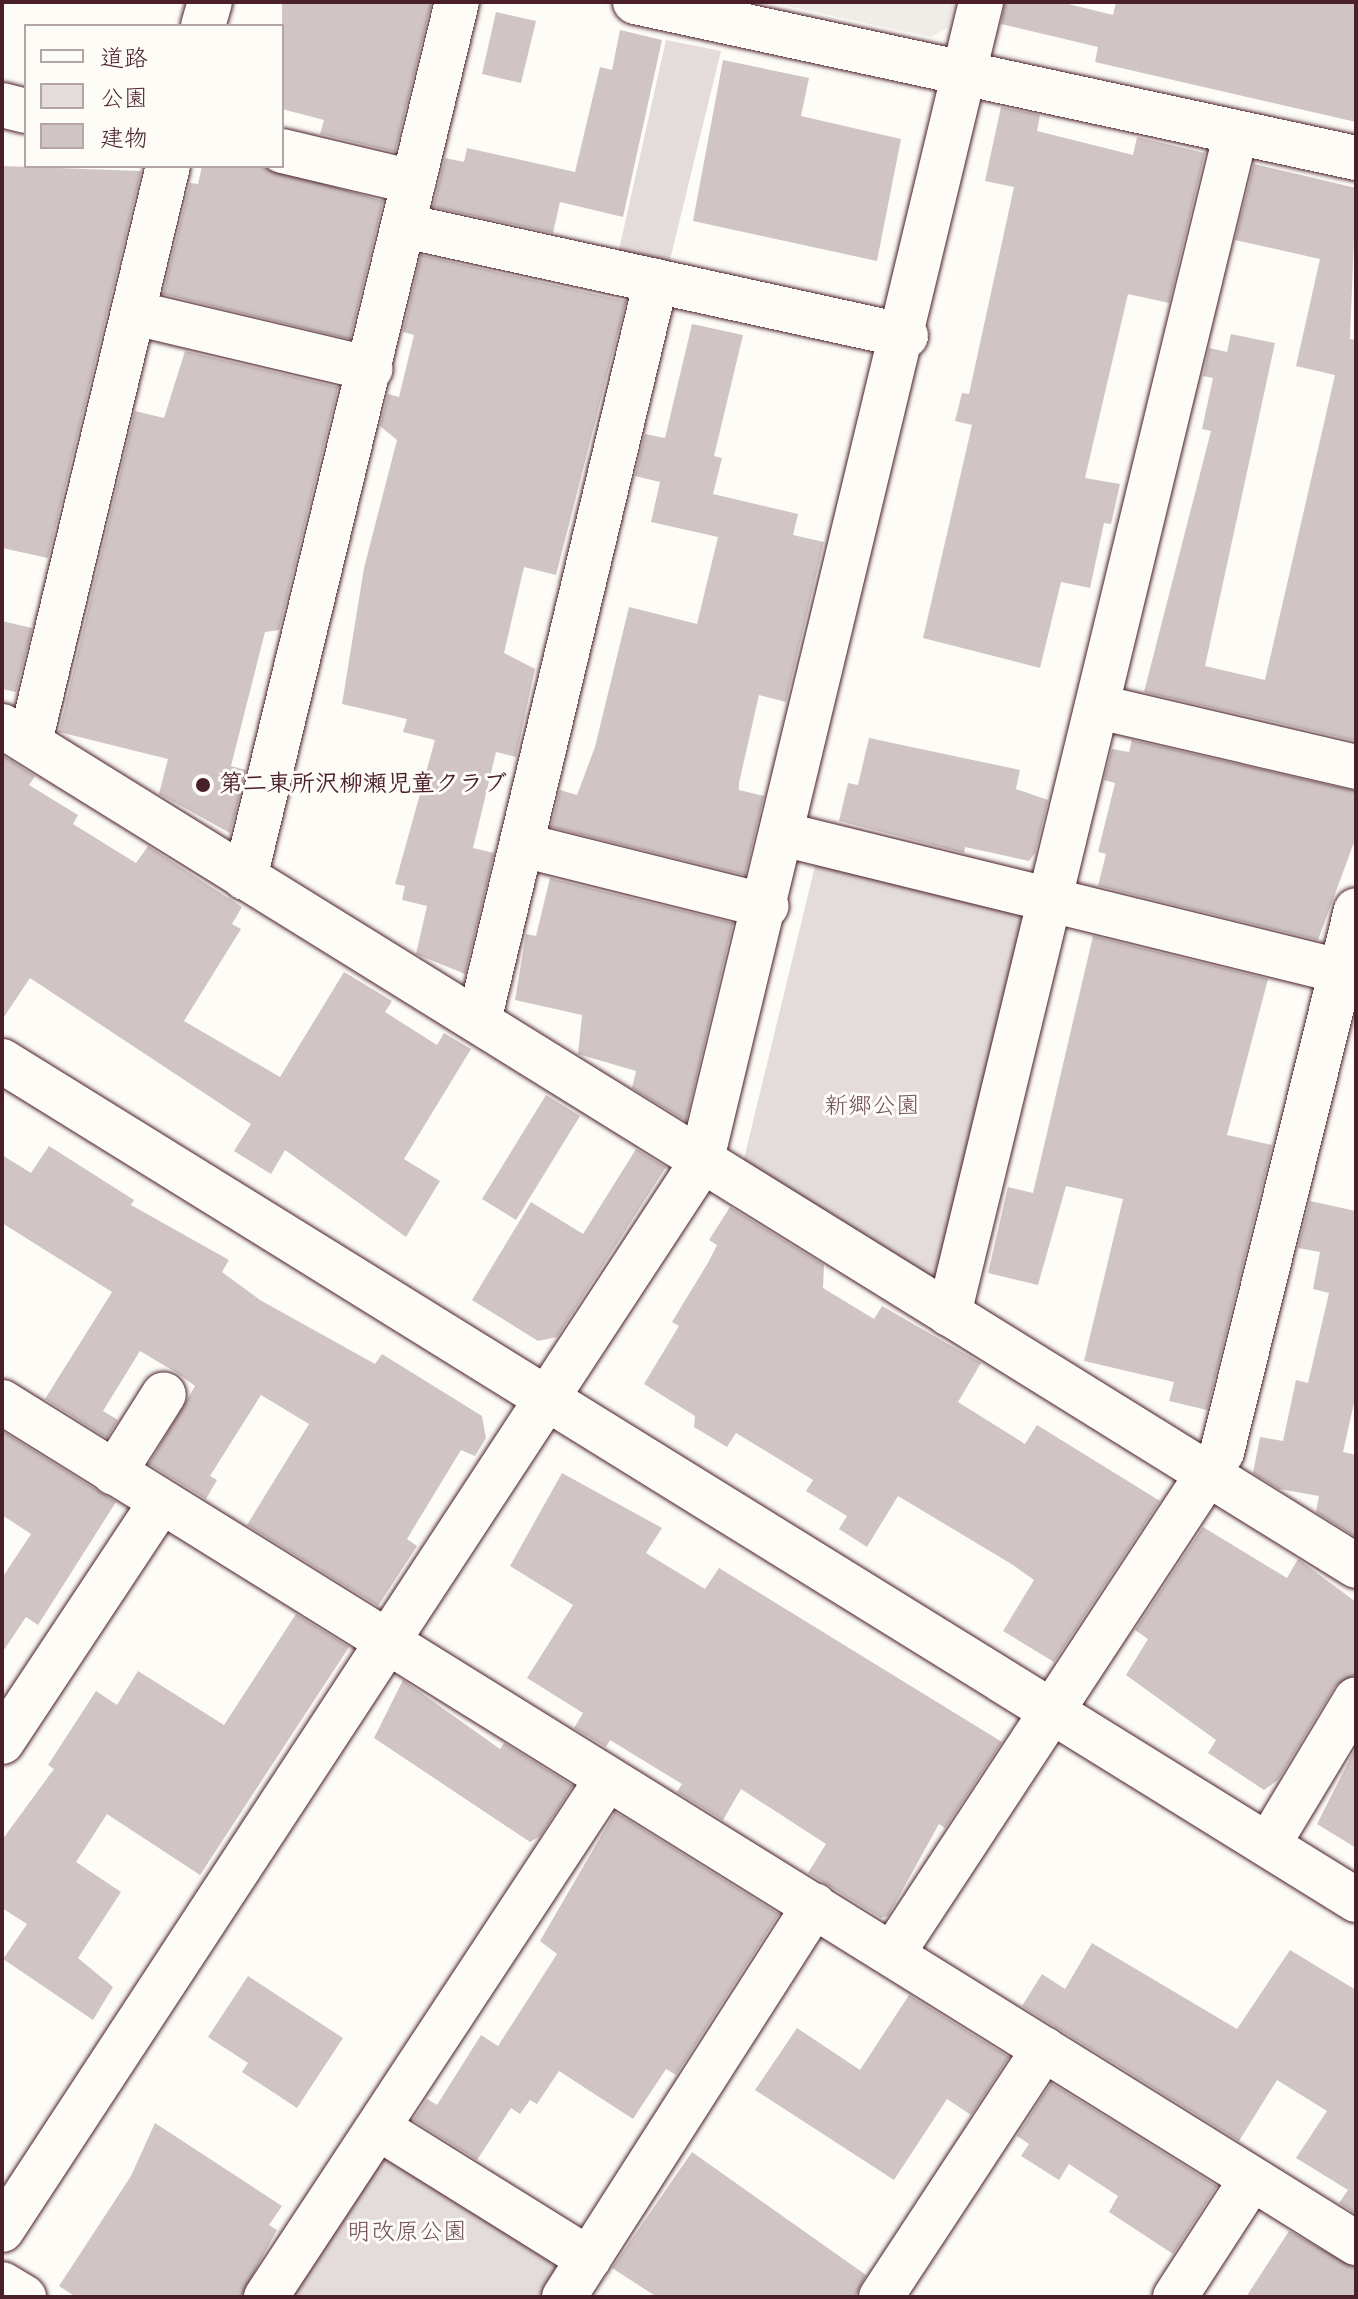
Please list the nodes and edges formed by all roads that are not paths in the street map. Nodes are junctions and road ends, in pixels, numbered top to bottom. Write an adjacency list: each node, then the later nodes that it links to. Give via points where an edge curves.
1 (210, 2): 5 (street)
2 (457, 2): 13 (street)
3 (635, 2): 6 (street)
4 (981, 2): 6 (street)
5 (204, 24)
6 (963, 73): 9 (street); 17 (street)
7 (2, 105): 8 (street)
8 (24, 110)
9 (1236, 132): 11 (street); 19 (street)
10 (284, 151): 13 (street)
11 (1356, 158)
12 (168, 168): 16 (street)
13 (413, 182): 14 (street)
14 (405, 226): 15 (street); 18 (street)
15 (656, 281): 17 (street); 23 (street)
16 (134, 313): 18 (street); 20 (street)
17 (906, 336): 22 (street)
18 (370, 369): 24 (street)
19 (1099, 707): 21 (street); 25 (street)
20 (16, 734): 24 (street)
21 (1356, 767)
22 (786, 835): 25 (street); 26 (street)
23 (522, 845): 26 (street); 29 (street)
24 (245, 878): 29 (street)
25 (1049, 902): 28 (street); 32 (street)
26 (767, 906): 31 (street)
27 (1356, 910): 28 (street)
28 (1348, 973): 37 (street, via 1222,1452)
29 (479, 1021): 31 (street)
30 (2, 1061): 34 (street)
31 (701, 1163): 32 (street); 34 (street)
32 (949, 1314): 37 (street)
33 (164, 1394): 36 (street)
34 (549, 1397): 40 (street); 42 (street)
35 (2, 1402): 36 (street)
36 (114, 1473): 38 (street)
37 (1208, 1475): 39 (street); 42 (street)
38 (161, 1502): 40 (street); 43 (street)
39 (1356, 1566)
40 (390, 1642): 44 (street); 52 (street)
41 (1356, 1699): 45 (street)
42 (1049, 1712): 45 (street); 48 (street)
43 (2, 1742)
44 (607, 1779): 47 (street); 50 (street)
45 (1268, 1845): 46 (street)
46 (1356, 1900)
47 (815, 1905): 48 (street); 54 (street)
48 (893, 1953): 49 (street)
49 (1044, 2049): 51 (street); 59 (street)
50 (380, 2129): 54 (street); 57 (street)
51 (1251, 2180): 53 (street); 60 (street)
52 (2, 2230)
53 (1356, 2243)
54 (589, 2259): 58 (street)
55 (2, 2284): 56 (street)
56 (24, 2297)
57 (266, 2297)
58 (564, 2297)
59 (881, 2297)
60 (1175, 2297)

